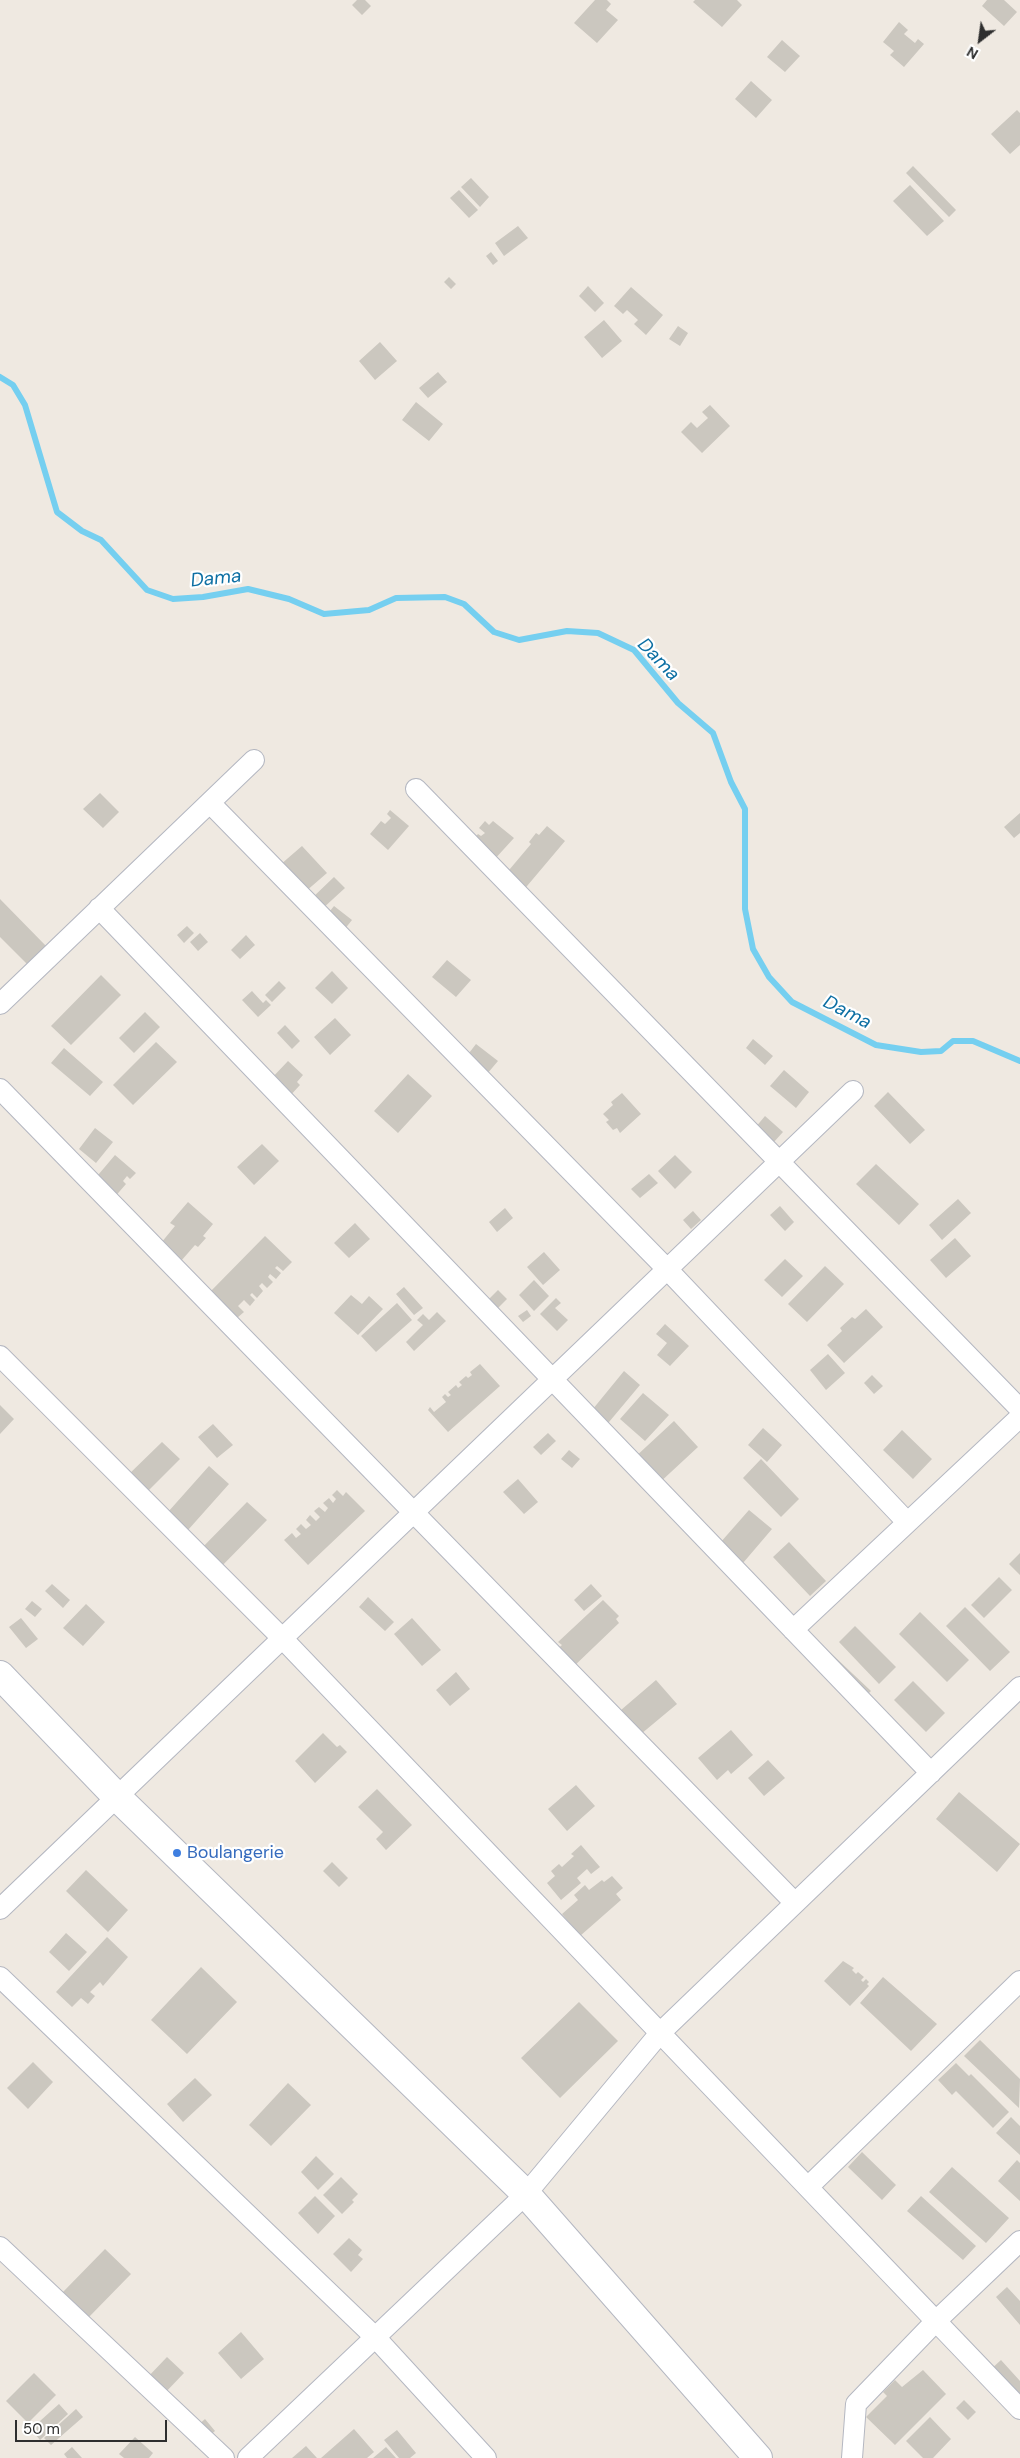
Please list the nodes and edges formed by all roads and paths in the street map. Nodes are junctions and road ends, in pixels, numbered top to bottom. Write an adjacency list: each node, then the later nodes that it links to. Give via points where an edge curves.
1 (254, 760): 3 (street)
2 (416, 789): 8 (street)
3 (210, 802): 4 (street); 9 (street)
4 (99, 908): 5 (street); 11 (street)
5 (0, 1004)
6 (0, 1089): 14 (street)
7 (853, 1092): 8 (street)
8 (779, 1162): 9 (street); 12 (street)
9 (668, 1270): 11 (street); 15 (street)
10 (0, 1356): 17 (street)
11 (553, 1380): 14 (street); 16 (street)
12 (1020, 1409)
13 (1020, 1417): 15 (street)
14 (414, 1513): 17 (street); 22 (street)
15 (907, 1522): 16 (street)
16 (793, 1630): 20 (street)
17 (282, 1639): 21 (street); 26 (street)
18 (0, 1675): 21 (street)
19 (1020, 1687): 20 (street)
20 (930, 1773): 22 (street)
21 (117, 1797): 23 (street); 28 (street)
22 (795, 1903): 26 (street)
23 (0, 1910)
24 (0, 1977): 32 (street)
25 (1020, 1981): 27 (street)
26 (660, 2033): 27 (street); 28 (street)
27 (808, 2187): 31 (street)
28 (526, 2194): 32 (street); 37 (street)
29 (1020, 2241): 31 (street)
30 (0, 2247): 34 (street)
31 (936, 2321): 33 (street); 38 (street, via 856,2404)
32 (375, 2337): 35 (street); 36 (street)
33 (1020, 2409)
34 (224, 2458)
35 (248, 2458)
36 (486, 2458)
37 (758, 2458)
38 (852, 2458)

